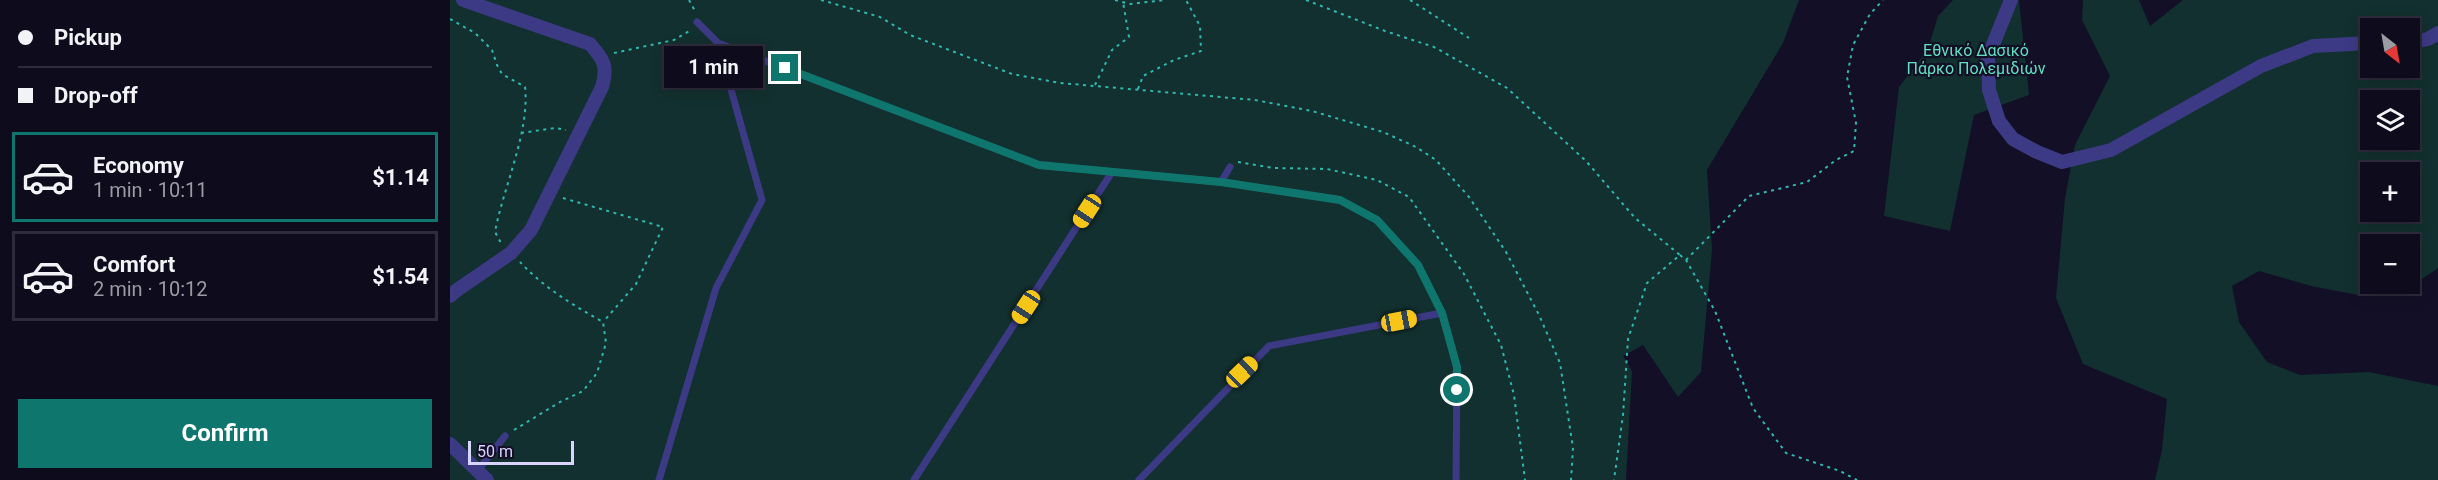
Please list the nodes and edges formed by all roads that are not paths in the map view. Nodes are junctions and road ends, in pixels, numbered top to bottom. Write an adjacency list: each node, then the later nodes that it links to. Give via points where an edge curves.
1 (463, 0): 11 (street, via 590,44 606,70 602,87 531,230 511,253)
2 (2011, 0): 7 (street, via 1988,57 1989,90 1999,121 2013,139 2062,162 2111,150 2260,66 2313,46)
3 (697, 22): 6 (lane)
4 (2438, 33): 5 (street)
5 (2420, 41)
6 (718, 43): 9 (lane, via 1039,165); 16 (lane, via 762,200 716,288)
7 (2360, 44)
8 (1230, 167): 10 (lane)
9 (1112, 172): 10 (lane); 17 (lane)
10 (1221, 182): 12 (lane, via 1340,200 1377,220 1418,265)
11 (450, 296)
12 (1442, 313): 18 (lane, via 1269,346); 19 (lane, via 1457,367)
13 (505, 436): 15 (lane)
14 (450, 444): 15 (street)
15 (482, 475)
16 (658, 480)
17 (914, 480)
18 (1139, 480)
19 (1456, 480)

